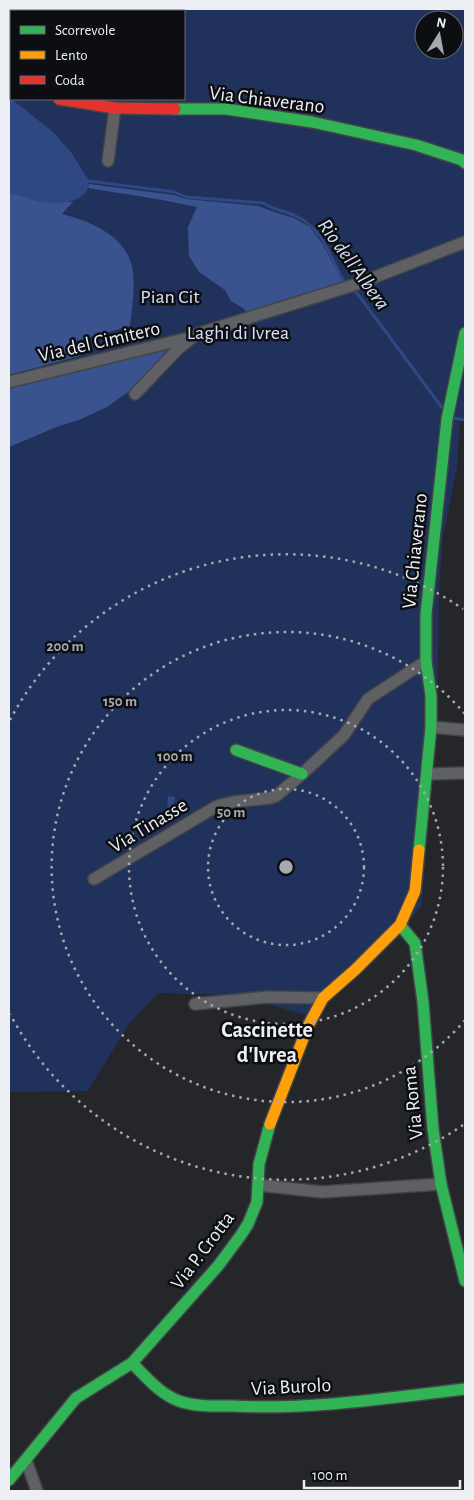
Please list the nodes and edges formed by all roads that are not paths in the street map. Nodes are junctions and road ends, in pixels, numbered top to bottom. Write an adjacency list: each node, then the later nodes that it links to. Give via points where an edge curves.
1 (65, 100): 2 (street, Via Chiaverano)
2 (115, 108): 3 (street, Via Chiaverano, via 226,109 264,114 416,145); 4 (street)
3 (464, 159)
4 (108, 161)
5 (465, 242): 7 (street, Via del Cimitero, via 345,289)
6 (465, 333): 10 (street, Via Chiaverano, via 448,414 426,614)
7 (197, 334): 8 (street, Via del Cimitero, via 180,341); 9 (street)
8 (9, 382)
9 (135, 394)
10 (426, 661): 11 (street, Via Chiaverano); 15 (street, Via Tinasse, via 368,699 344,735)
11 (431, 727): 12 (street); 16 (street, Via Chiaverano)
12 (465, 730)
13 (236, 750): 15 (street)
14 (465, 773): 16 (street)
15 (302, 774): 17 (street, Via Tinasse, via 276,796 217,806)
16 (427, 774): 18 (street, Via Chiaverano, via 416,891)
17 (94, 879)
18 (400, 925): 19 (street, Via P. Crotta); 21 (street, Via Roma, via 416,943 432,1129)
19 (323, 998): 20 (street, via 268,997); 22 (street, Via P. Crotta, via 308,1026 273,1114 258,1164)
20 (195, 1004)
21 (441, 1184): 22 (street, via 322,1192); 23 (street, Via Roma)
22 (258, 1185): 25 (street, Via P. Crotta, via 248,1224 231,1249)
23 (463, 1265): 24 (street, Via Roma)
24 (465, 1280)
25 (132, 1363): 26 (street, Via Burolo, via 162,1392 179,1401 198,1405 284,1407); 27 (street, Via P. Crotta, via 76,1398)
26 (465, 1389)
27 (26, 1460): 28 (street, Via P. Crotta); 29 (street)
28 (9, 1480)
29 (37, 1491)

